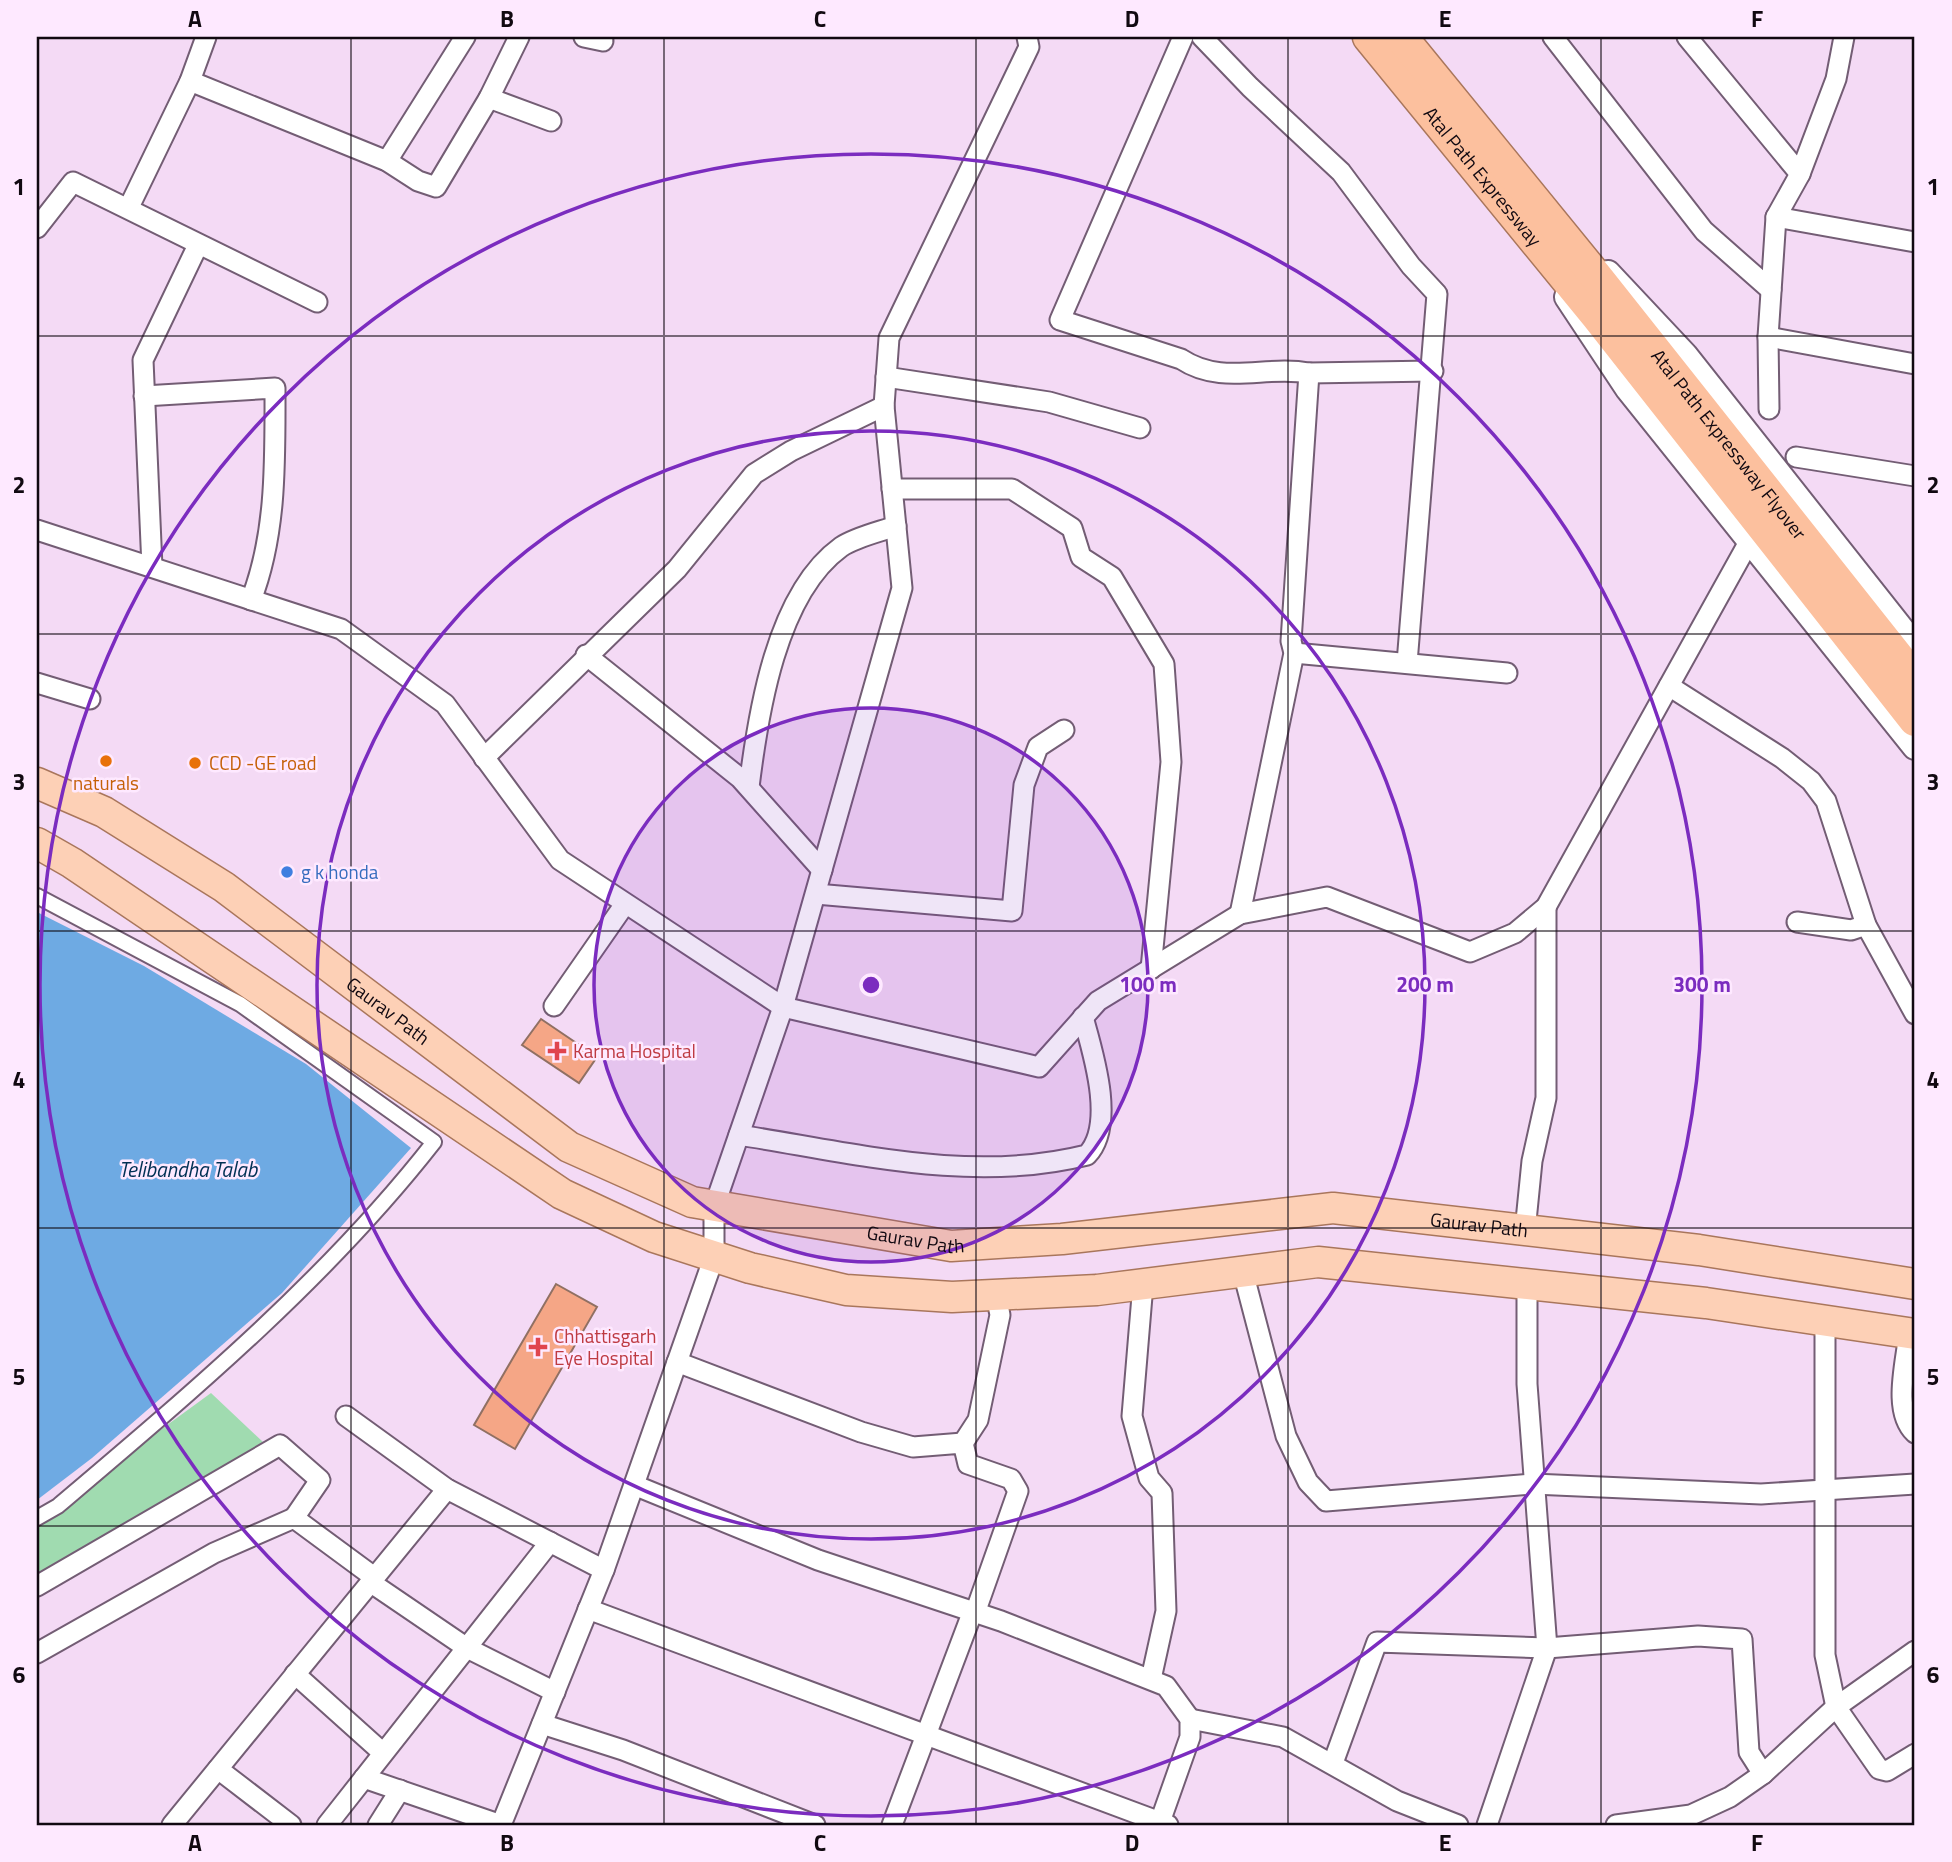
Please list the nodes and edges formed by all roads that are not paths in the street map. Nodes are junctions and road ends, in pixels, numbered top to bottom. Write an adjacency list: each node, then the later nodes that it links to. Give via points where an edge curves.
1 (206, 37): 12 (street)
2 (465, 37): 15 (street)
3 (519, 37): 13 (street)
4 (1027, 37): 30 (street, via 1029,47 890,338)
5 (1183, 37): 29 (street, via 1060,320 1230,376 1291,370)
6 (1202, 37): 28 (street, via 1341,172 1437,294)
7 (1369, 37): 18 (highway, Atal Path Expressway)
8 (1401, 37): 18 (highway, Atal Path Expressway)
9 (1553, 37): 23 (street, via 1704,232)
10 (1687, 37): 16 (street)
11 (1844, 37): 16 (street, via 1836,79)
12 (190, 81): 15 (street); 17 (street)
13 (489, 98): 14 (street); 15 (street, via 436,187)
14 (551, 121)
15 (387, 161)
16 (1800, 174): 19 (street)
17 (129, 207): 20 (street, via 73,182); 22 (street)
18 (1532, 217): 25 (highway, Atal Path Expressway); 40 (street, via 1590,335); 43 (street, via 1629,293 1685,355)
19 (1776, 217): 21 (street); 23 (street)
20 (37, 228)
21 (1915, 242)
22 (198, 245): 24 (street); 31 (street, via 143,360)
23 (1772, 290): 26 (street)
24 (317, 302)
25 (1607, 310): 48 (highway, Atal Path Expressway Flyover); 52 (highway, Atal Path Expressway Flyover)
26 (1768, 337): 27 (street); 33 (street)
27 (1915, 364)
28 (1433, 371): 29 (street); 46 (street)
29 (1310, 373): 44 (street, via 1291,641)
30 (886, 377): 32 (street); 34 (street, via 1049,402)
31 (144, 396): 41 (street); 42 (street, via 275,388 274,482 263,568)
32 (884, 406): 37 (street); 45 (street, via 754,474 677,569)
33 (1769, 408)
34 (1140, 428)
35 (1797, 457): 36 (street)
36 (1915, 477)
37 (892, 489): 38 (street); 67 (street, via 1012,489 1072,528 1081,557 1112,577 1164,664 1171,762)
38 (896, 526): 57 (street, via 841,547 809,582 774,650 757,723); 59 (street, via 902,588)
39 (37, 530): 41 (street)
40 (1750, 540): 50 (street); 54 (street)
41 (152, 568): 42 (street)
42 (251, 600): 55 (street, via 341,629 445,704)
43 (1915, 646)
44 (1294, 653): 46 (street); 64 (street)
45 (586, 655): 55 (street); 57 (street)
46 (1407, 663): 47 (street)
47 (1507, 673)
48 (1915, 680)
49 (37, 683): 51 (street)
50 (1669, 686): 63 (street); 66 (street, via 1811,781 1826,801)
51 (90, 699)
52 (1915, 720)
53 (1064, 730): 60 (street, via 1038,747 1024,785 1012,911)
54 (1915, 747)
55 (484, 758): 62 (street, via 559,860)
56 (37, 783): 73 (main road, Gaurav Path, via 104,812 223,887 569,1147 692,1202)
57 (749, 787): 59 (street)
58 (37, 843): 75 (main road, via 562,1194 654,1237)
59 (822, 870): 60 (street)
60 (816, 894): 69 (street)
61 (37, 896): 92 (street, via 240,1004 434,1142 335,1256 226,1359 67,1498)
62 (625, 904): 68 (street); 69 (street)
63 (1546, 906): 64 (street, via 1516,933 1470,952 1327,897); 74 (street, via 1546,1098 1532,1161)
64 (1240, 914): 67 (street)
65 (1797, 922): 66 (street, via 1851,930)
66 (1866, 925): 70 (street)
67 (1151, 968): 71 (street, via 1098,1001)
68 (554, 1006)
69 (783, 1007): 71 (street, via 1039,1067); 72 (street)
70 (1915, 1014)
71 (1083, 1017): 72 (street, via 1100,1077 1100,1123 1095,1147 1087,1155 1013,1168 953,1168)
72 (739, 1135): 73 (street)
73 (714, 1207): 74 (main road, Gaurav Path, via 951,1246 1062,1239 1333,1208); 75 (street)
74 (1525, 1231): 79 (main road, Gaurav Path, via 1699,1251)
75 (714, 1257): 80 (main road, via 846,1290); 83 (street)
76 (1243, 1272): 77 (main road); 78 (main road, via 1318,1262); 87 (street, via 1286,1436 1308,1482 1326,1501)
77 (1143, 1284): 80 (main road); 105 (street, via 1132,1416 1149,1478 1162,1493 1166,1611)
78 (1527, 1284): 81 (main road); 87 (street)
79 (1915, 1284)
80 (996, 1295): 86 (street, via 1000,1315 978,1420)
81 (1825, 1321): 82 (main road); 91 (street)
82 (1912, 1334): 85 (street, via 1903,1410 1905,1423)
83 (677, 1362): 86 (street, via 861,1432 913,1447); 89 (street)
84 (345, 1416): 90 (street)
85 (1915, 1433)
86 (963, 1443): 99 (street, via 968,1464 1011,1479 1018,1491)
87 (1533, 1484): 91 (street, via 1761,1494); 101 (street)
88 (1915, 1484): 91 (street)
89 (634, 1485): 95 (street); 99 (street, via 818,1560)
90 (447, 1489): 94 (street); 96 (street)
91 (1826, 1490): 107 (street, via 1823,1643)
92 (37, 1518)
93 (294, 1518): 96 (street); 97 (street, via 320,1480 280,1445); 103 (street, via 214,1553)
94 (550, 1542): 95 (street); 100 (street)
95 (604, 1570): 98 (street)
96 (372, 1580): 100 (street); 104 (street)
97 (37, 1586)
98 (588, 1609): 106 (street); 110 (street)
99 (975, 1613): 105 (street); 110 (street)
100 (467, 1647): 106 (street); 111 (street)
101 (1547, 1648): 113 (street, via 1377,1642); 115 (street, via 1698,1636 1742,1639 1749,1752); 128 (street)
102 (1915, 1651): 107 (street)
103 (37, 1653)
104 (295, 1674): 111 (street); 114 (street)
105 (1151, 1679): 108 (street, via 1167,1686)
106 (555, 1692): 109 (street)
107 (1836, 1707): 112 (street, via 1882,1772); 115 (street)
108 (1190, 1719): 113 (street, via 1283,1737); 119 (street)
109 (542, 1724): 124 (street); 125 (street, via 623,1750)
110 (926, 1735): 119 (street); 126 (street)
111 (383, 1753): 116 (street)
112 (1915, 1754)
113 (1333, 1763): 127 (street, via 1398,1801)
114 (218, 1769): 120 (street); 121 (street)
115 (1763, 1774): 118 (street)
116 (364, 1778): 117 (street); 122 (street)
117 (400, 1790): 123 (street); 124 (street)
118 (1688, 1820): 129 (street)
119 (1164, 1824)
120 (172, 1825)
121 (291, 1825)
122 (327, 1825)
123 (378, 1825)
124 (501, 1825)
125 (815, 1825)
126 (892, 1825)
127 (1458, 1825)
128 (1488, 1825)
129 (1616, 1825)

